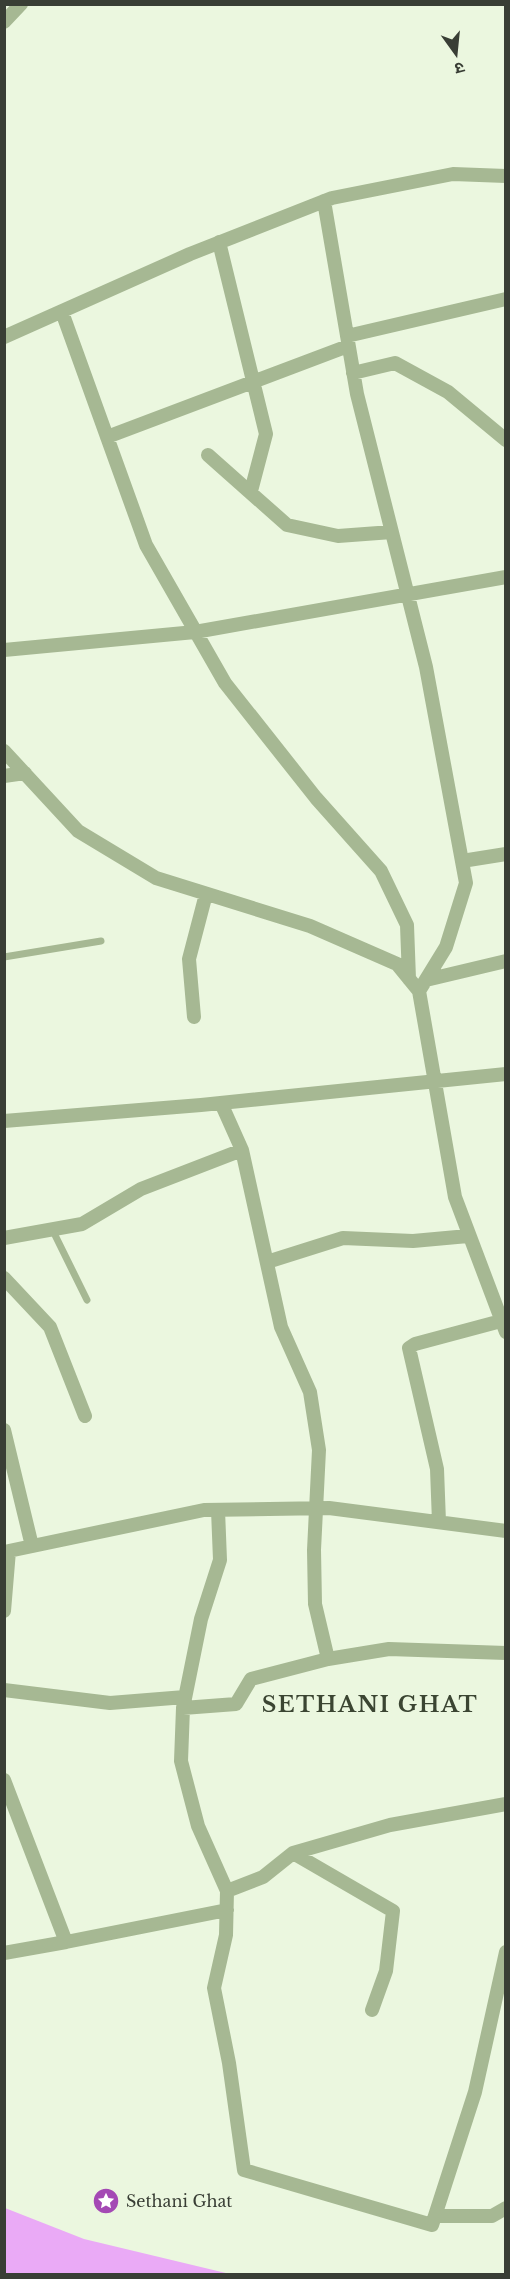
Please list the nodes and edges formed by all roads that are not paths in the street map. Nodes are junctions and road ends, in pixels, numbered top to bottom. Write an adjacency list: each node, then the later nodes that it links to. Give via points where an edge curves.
1 (21, 4): 2 (street)
2 (4, 22)
3 (506, 176): 4 (street, via 453,174)
4 (324, 201): 5 (street); 9 (street)
5 (219, 242): 7 (street); 11 (street)
6 (506, 299): 9 (street)
7 (62, 312): 8 (street); 12 (street)
8 (4, 337)
9 (348, 341): 10 (street); 11 (street)
10 (353, 373): 13 (street, via 395,363 448,392); 16 (street)
11 (255, 381): 12 (street); 15 (street, via 266,435)
12 (107, 437): 19 (street, via 146,545)
13 (506, 440)
14 (208, 455): 15 (street)
15 (251, 491): 16 (street, via 287,525 338,536)
16 (392, 532): 18 (street)
17 (506, 578): 18 (street)
18 (408, 594): 19 (street); 25 (street)
19 (195, 632): 20 (street); 30 (street, via 225,683 316,798 381,871 407,925)
20 (4, 650)
21 (4, 751): 22 (street)
22 (25, 773): 23 (street); 26 (street, via 78,831 156,878)
23 (4, 776)
24 (506, 854): 25 (street)
25 (462, 861): 31 (street, via 466,883 446,947)
26 (206, 894): 30 (street, via 310,926 397,964); 32 (street, via 189,959)
27 (101, 941): 28 (lane)
28 (4, 957)
29 (506, 961): 31 (street)
30 (409, 979): 31 (street)
31 (423, 986): 34 (street)
32 (194, 1017)
33 (506, 1074): 34 (street)
34 (435, 1080): 35 (street); 39 (street, via 455,1197)
35 (221, 1103): 36 (street); 37 (street)
36 (4, 1121)
37 (242, 1150): 38 (street, via 141,1189 82,1224); 41 (street)
38 (52, 1229): 40 (street); 43 (lane)
39 (468, 1236): 41 (street, via 413,1242 343,1238); 44 (street)
40 (4, 1238)
41 (267, 1262): 48 (street, via 281,1327 310,1392 319,1450)
42 (4, 1278): 45 (street, via 50,1327)
43 (87, 1300)
44 (503, 1327): 50 (street, via 409,1348 438,1468)
45 (85, 1416)
46 (4, 1430): 47 (street)
47 (9, 1464): 52 (street)
48 (316, 1508): 49 (street); 50 (street); 56 (street, via 315,1604)
49 (218, 1510): 52 (street); 58 (street, via 220,1560 201,1619)
50 (440, 1522): 51 (street)
51 (506, 1531)
52 (32, 1546): 53 (street)
53 (7, 1551): 54 (street)
54 (4, 1611)
55 (506, 1653): 56 (street, via 389,1649)
56 (328, 1659): 58 (street, via 251,1679 236,1704)
57 (4, 1690): 58 (street, via 110,1703)
58 (184, 1703): 62 (street, via 181,1761 198,1826)
59 (4, 1780): 64 (street)
60 (506, 1804): 61 (street, via 390,1825)
61 (293, 1853): 62 (street, via 263,1877); 67 (street, via 393,1911 386,1971)
62 (227, 1891): 63 (street)
63 (227, 1910): 64 (street); 69 (street, via 226,1935 214,1988 244,2170 430,2225)
64 (66, 1942): 66 (street)
65 (506, 1952): 69 (street, via 476,2092)
66 (4, 1953)
67 (372, 2010)
68 (506, 2208): 69 (street, via 492,2216)
69 (435, 2216)

